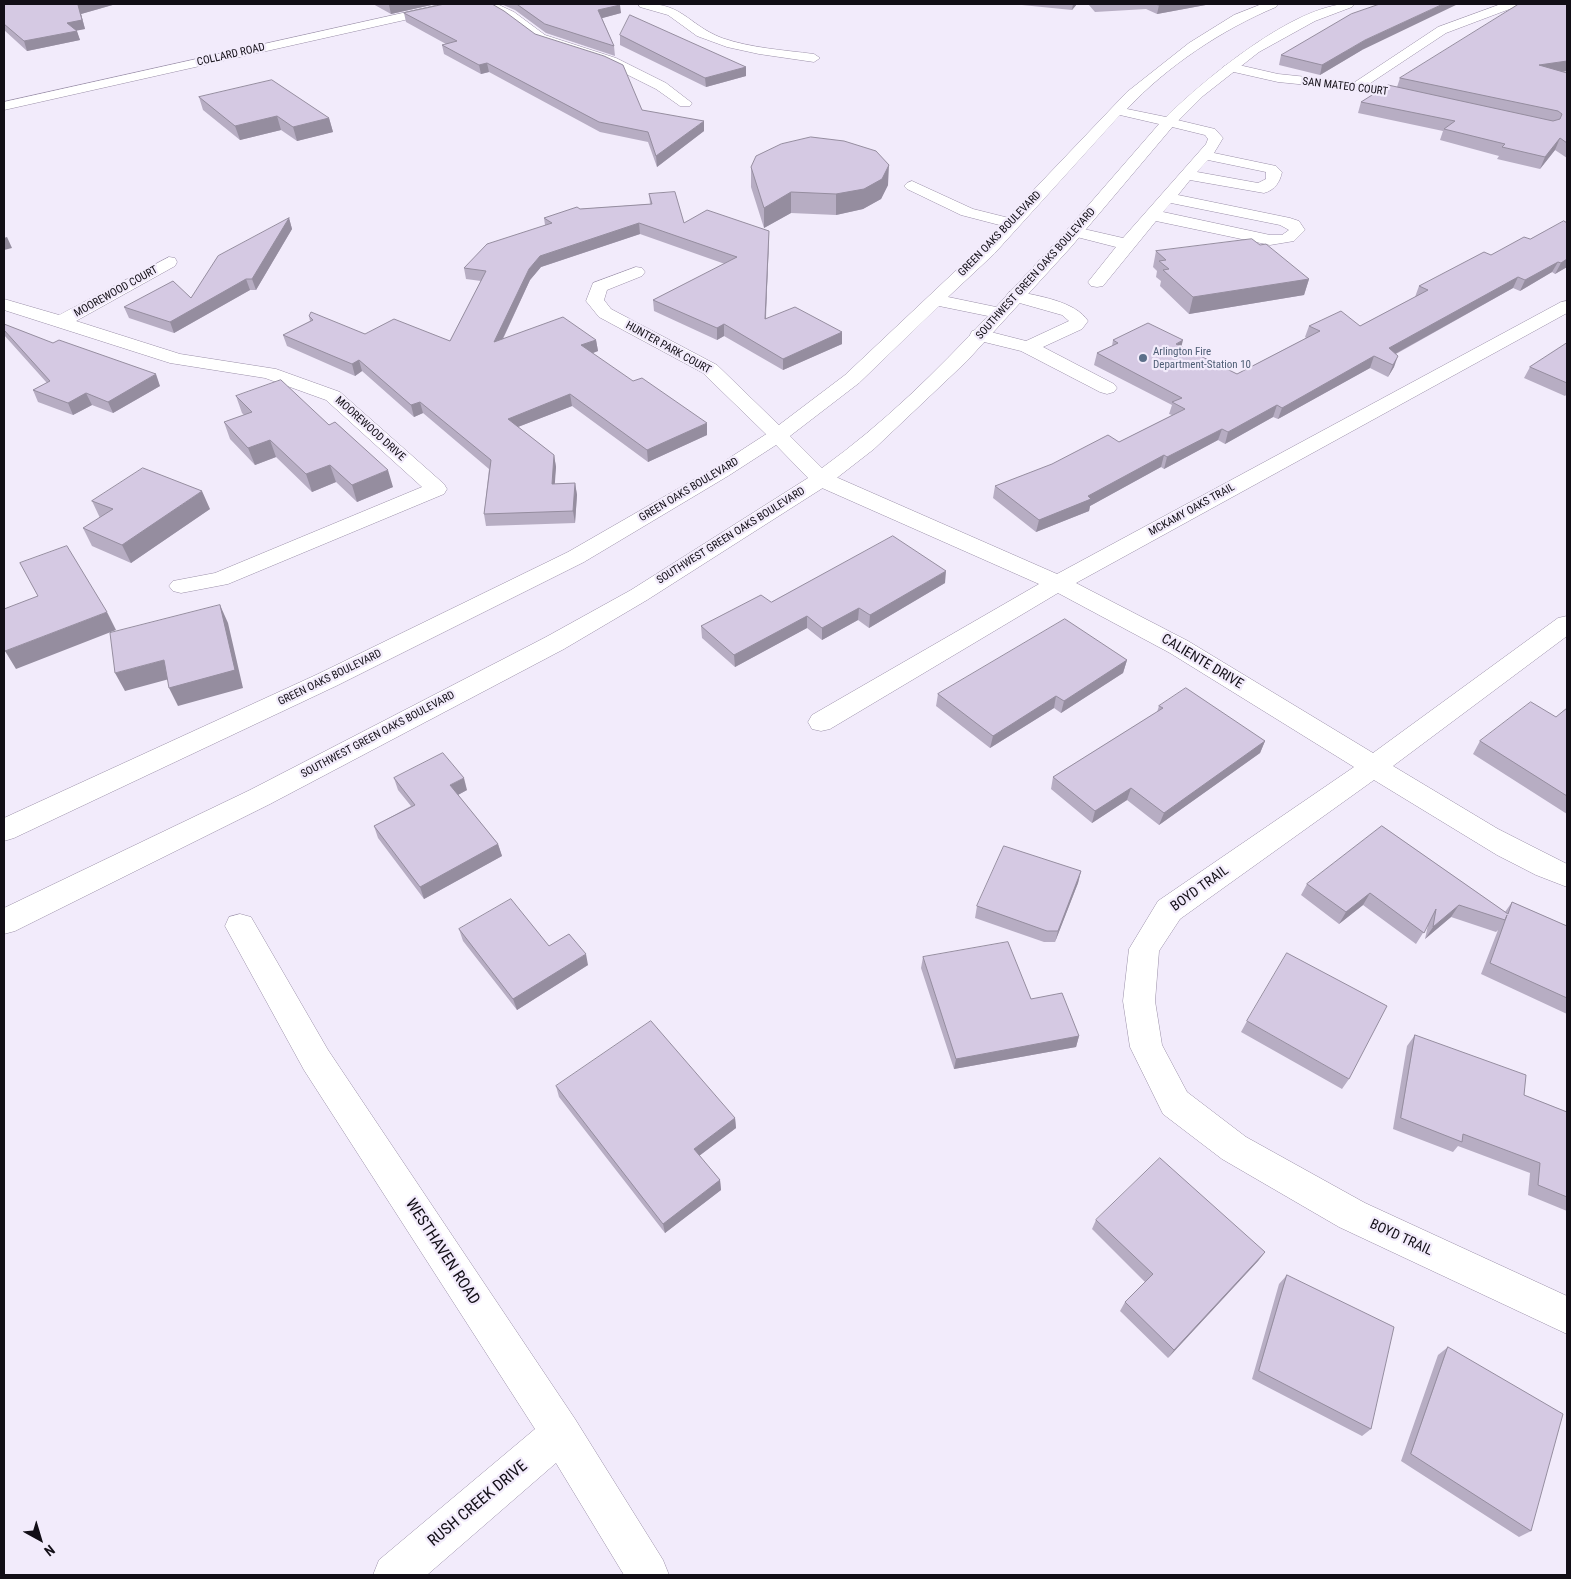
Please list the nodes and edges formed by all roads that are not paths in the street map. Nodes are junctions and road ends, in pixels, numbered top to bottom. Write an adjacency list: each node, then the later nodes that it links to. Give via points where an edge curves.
1 (458, 4): 12 (street, COLLARD ROAD)
2 (488, 4): 11 (street, via 510,15 541,38 611,61 661,86)
3 (644, 4): 7 (street, via 666,9 704,35 738,47)
4 (1272, 4): 13 (street, GREEN OAKS BOULEVARD, via 1238,18 1193,46 1132,95)
5 (1348, 4): 8 (street, SOUTHWEST GREEN OAKS BOULEVARD, via 1311,18)
6 (1511, 4): 9 (street, via 1442,30)
7 (814, 58)
8 (1230, 67): 9 (street, SAN MATEO COURT, via 1287,79); 14 (street, SOUTHWEST GREEN OAKS BOULEVARD)
9 (1358, 86): 10 (street, SAN MATEO COURT)
10 (1426, 101)
11 (685, 103)
12 (4, 106)
13 (1119, 111): 14 (street); 20 (street, GREEN OAKS BOULEVARD)
14 (1169, 122): 15 (street, via 1210,132 1216,138); 21 (street, SOUTHWEST GREEN OAKS BOULEVARD)
15 (1204, 155): 16 (street); 16 (street, via 1271,169 1273,180 1264,188 1258,188)
16 (1186, 175): 18 (street)
17 (912, 186): 20 (street, via 968,212)
18 (1167, 197): 19 (street); 19 (street, via 1284,221 1298,230 1293,237 1270,240)
19 (1152, 215): 22 (street)
20 (1011, 223): 27 (street, GREEN OAKS BOULEVARD, via 988,250)
21 (1075, 232): 22 (street); 26 (street, SOUTHWEST GREEN OAKS BOULEVARD)
22 (1127, 244): 25 (street)
23 (169, 262): 31 (street, MOOREWOOD COURT)
24 (636, 272): 35 (street, HUNTER PARK COURT, via 598,287 596,301 605,313 710,369)
25 (1097, 282)
26 (1014, 296): 30 (street, SOUTHWEST GREEN OAKS BOULEVARD); 33 (street, via 1068,311 1079,320 1076,325)
27 (935, 300): 30 (street); 35 (street, GREEN OAKS BOULEVARD, via 852,379)
28 (4, 304): 31 (street, MOOREWOOD DRIVE)
29 (1567, 306): 37 (street, MCKAMY OAKS TRAIL)
30 (998, 314): 32 (street, SOUTHWEST GREEN OAKS BOULEVARD)
31 (62, 321): 38 (street, MOOREWOOD DRIVE, via 177,359 269,373 334,396 436,489 220,579)
32 (979, 335): 33 (street); 36 (street, SOUTHWEST GREEN OAKS BOULEVARD, via 867,445)
33 (1028, 347): 34 (street)
34 (1107, 388)
35 (778, 436): 36 (street); 42 (street, GREEN OAKS BOULEVARD, via 576,557 327,680)
36 (821, 480): 37 (street, CALIENTE DRIVE); 44 (street, SOUTHWEST GREEN OAKS BOULEVARD, via 555,643 260,797)
37 (1058, 583): 40 (street, MCKAMY OAKS TRAIL); 41 (street, CALIENTE DRIVE, via 1179,647)
38 (181, 586)
39 (1567, 624): 41 (street, BOYD TRAIL)
40 (821, 722)
41 (1373, 767): 43 (street, CALIENTE DRIVE, via 1475,829); 46 (street, BOYD TRAIL, via 1169,910 1144,949 1139,1001 1146,1047 1175,1103 1234,1148 1352,1215)
42 (4, 830)
43 (1567, 876)
44 (4, 922)
45 (240, 926): 47 (street, WESTHAVEN ROAD, via 316,1060)
46 (1567, 1315)
47 (562, 1433): 48 (street, RUSH CREEK DRIVE); 49 (street, WESTHAVEN ROAD)
48 (394, 1575)
49 (648, 1575)

